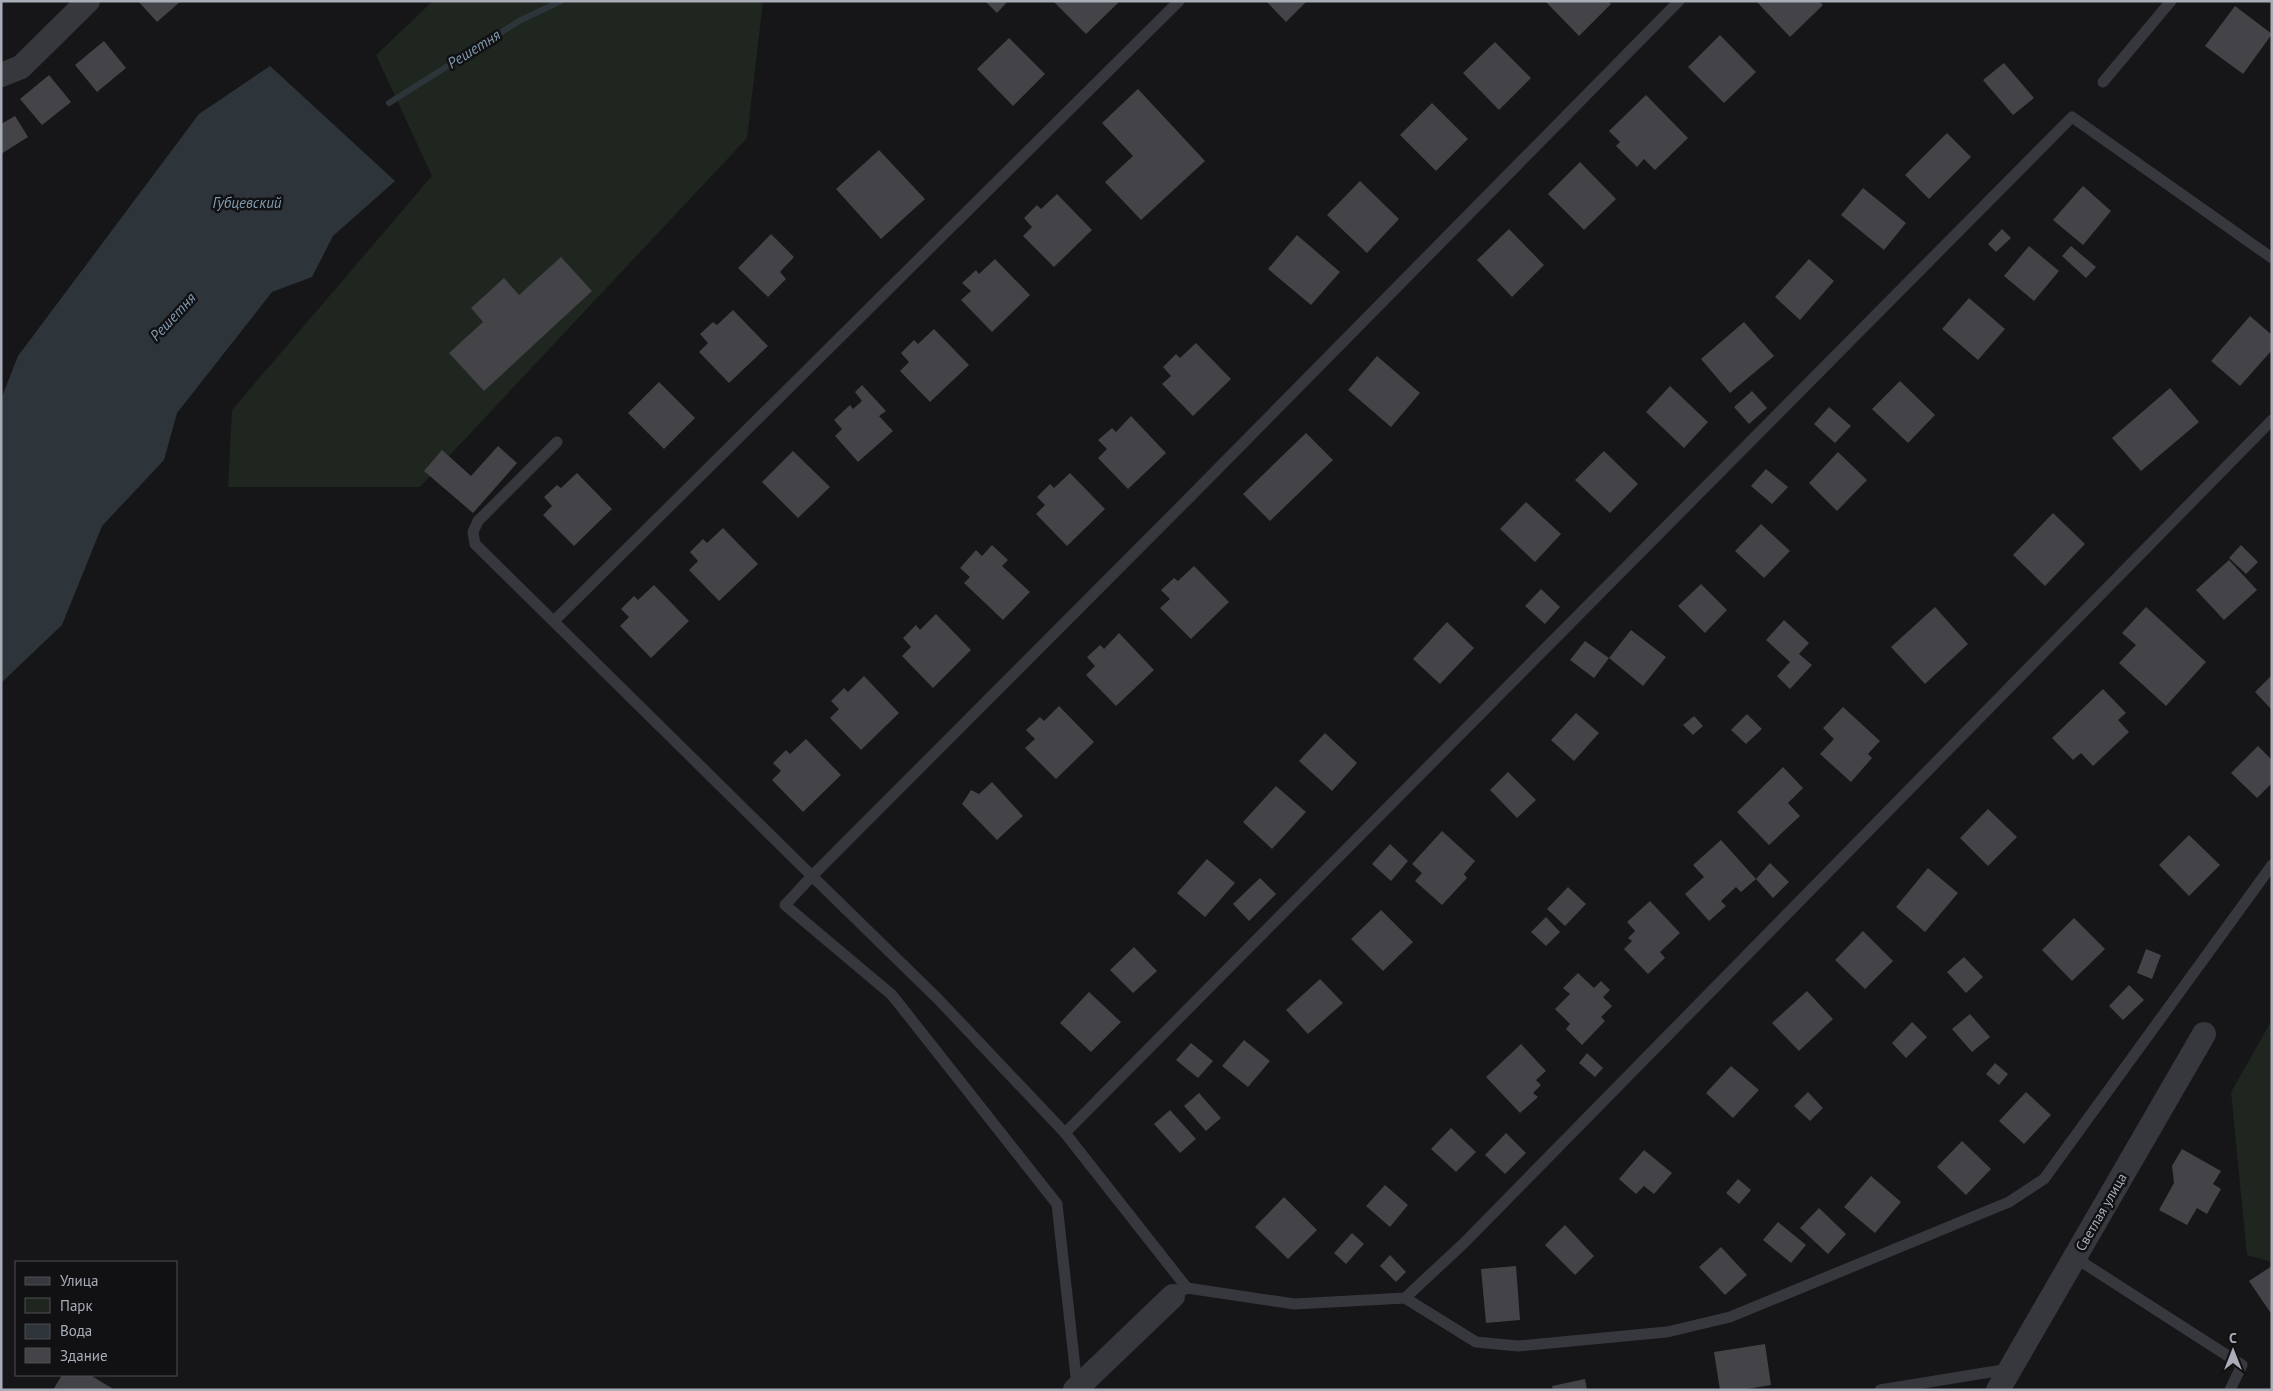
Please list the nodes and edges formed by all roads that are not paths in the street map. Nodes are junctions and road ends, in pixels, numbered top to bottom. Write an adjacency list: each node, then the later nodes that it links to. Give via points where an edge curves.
1 (88, 1): 5 (street, via 21,67)
2 (1179, 1): 10 (lane)
3 (1679, 1): 12 (lane)
4 (2171, 1): 6 (lane)
5 (1, 75)
6 (2103, 82)
7 (2272, 258): 14 (lane, via 2072,117)
8 (2272, 420): 17 (lane, via 1471,1236)
9 (557, 442): 10 (lane, via 499,498 478,521 473,532 475,544)
10 (554, 621): 12 (lane)
11 (2272, 865): 17 (lane, via 2044,1179 2009,1202 1730,1317 1668,1332 1518,1346 1476,1342)
12 (812, 876): 14 (lane, via 938,999); 19 (lane, via 785,905 892,995 1057,1204)
13 (2204, 1034): 15 (street, Светлая улица)
14 (1065, 1132): 16 (lane)
15 (2074, 1257): 18 (street, Светлая улица); 22 (lane, via 2242,1365)
16 (1180, 1292): 17 (lane, via 1294,1304); 19 (street)
17 (1405, 1298)
18 (2009, 1369): 20 (lane); 21 (street, Светлая улица)
19 (1076, 1389)
20 (1880, 1390)
21 (1998, 1390)
22 (2230, 1390)

